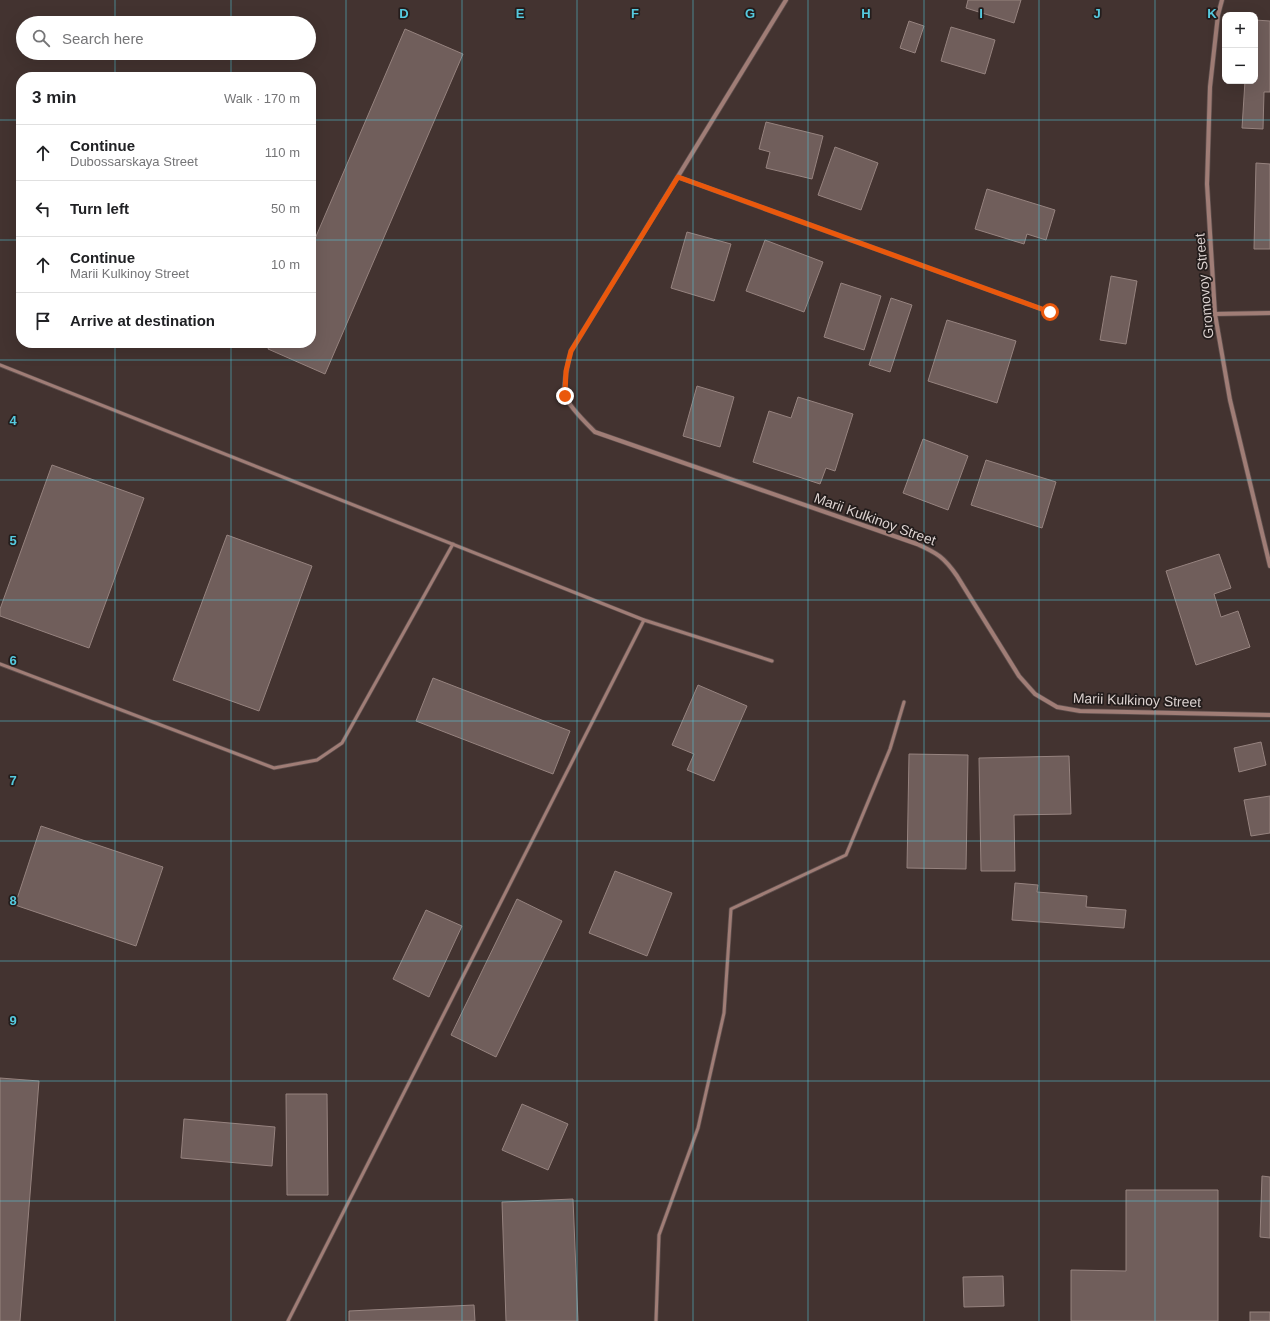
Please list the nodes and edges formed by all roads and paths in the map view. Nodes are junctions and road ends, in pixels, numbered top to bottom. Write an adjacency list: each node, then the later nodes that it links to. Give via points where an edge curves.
1 (786, 0): 3 (street, Marii Kulkinoy Street)
2 (1222, 0): 6 (street, Gromovoy Street, via 1210,87 1207,184)
3 (678, 177): 4 (street); 14 (street, Marii Kulkinoy Street, via 571,351 566,371 565,396 576,413 595,432 937,553 957,576 1019,676 1035,694 1057,707 1080,711)
4 (1050, 312)
5 (1270, 313): 6 (street)
6 (1215, 314): 9 (street, Gromovoy Street, via 1230,400)
7 (0, 365): 8 (lane)
8 (453, 544): 10 (lane); 12 (lane, via 342,743 317,760 274,768)
9 (1270, 566)
10 (644, 620): 11 (lane); 15 (lane)
11 (772, 662)
12 (0, 664)
13 (904, 702): 16 (lane, via 890,749 846,855 731,909 724,1013 698,1128 659,1235)
14 (1270, 715)
15 (288, 1321)
16 (656, 1321)

